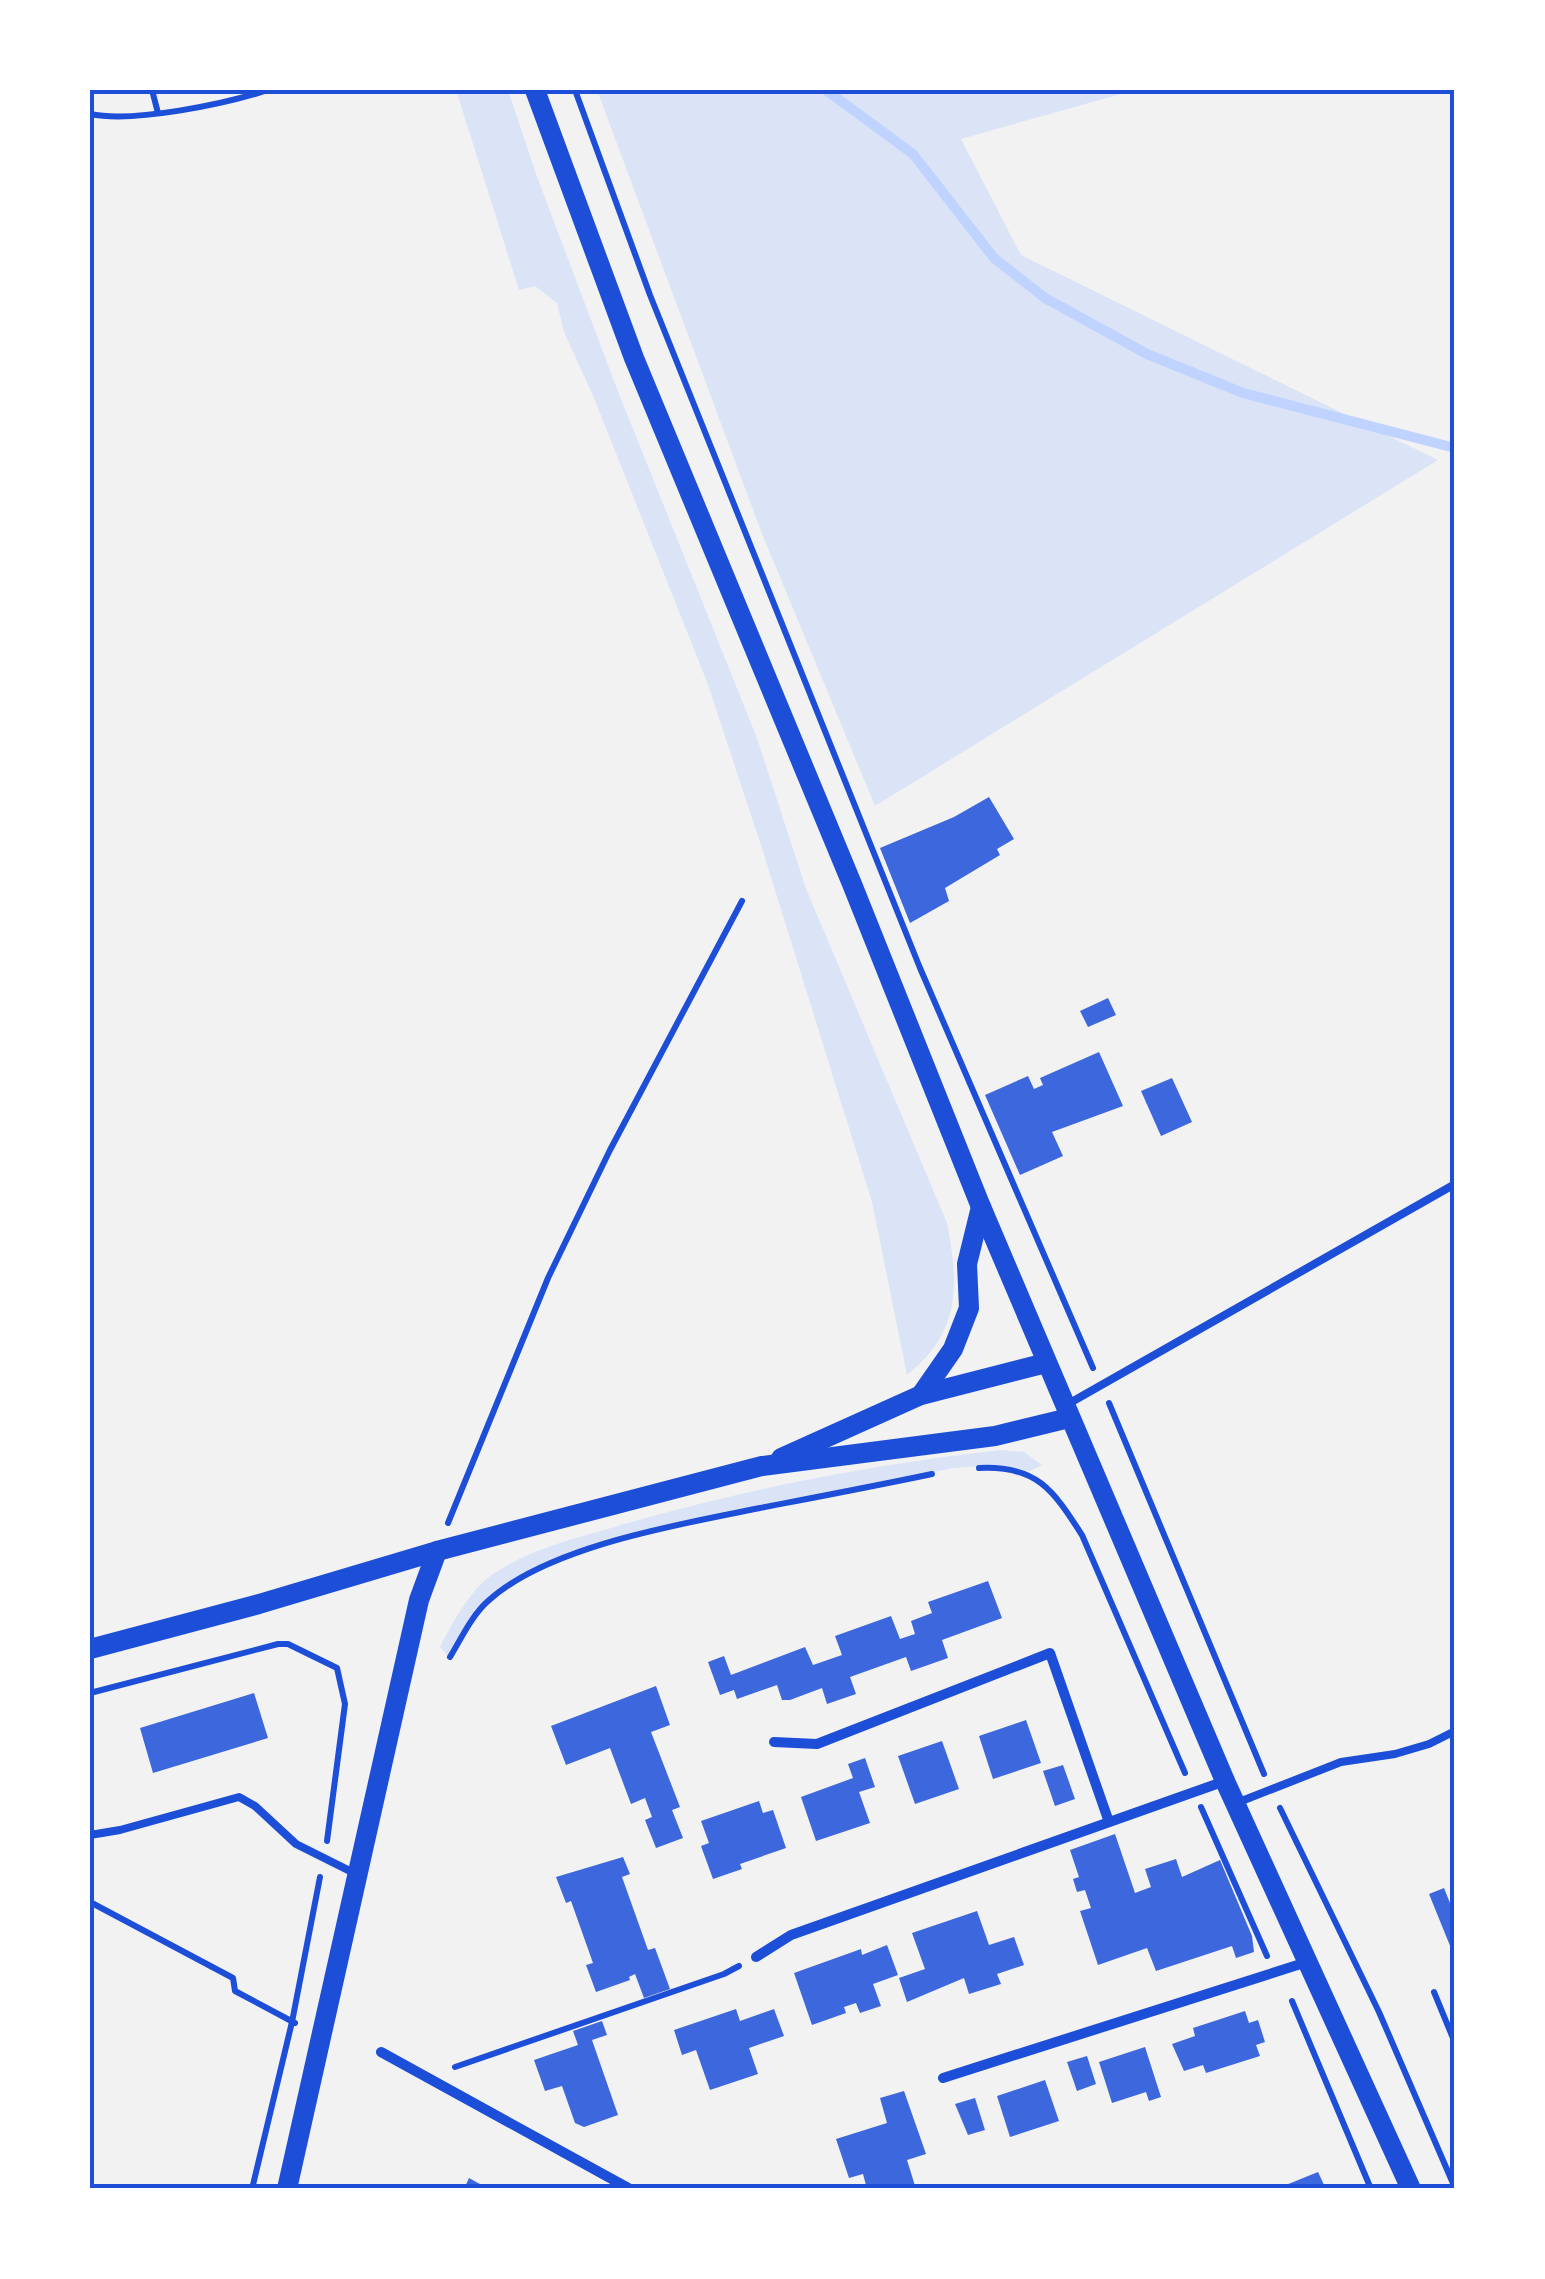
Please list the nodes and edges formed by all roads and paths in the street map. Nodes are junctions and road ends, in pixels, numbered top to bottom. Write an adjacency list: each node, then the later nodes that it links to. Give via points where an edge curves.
1 (152, 90): 5 (path)
2 (268, 90): 5 (path)
3 (536, 90): 9 (main road, via 634,358)
4 (576, 90): 11 (path, via 650,294 920,968)
5 (158, 112): 6 (path)
6 (90, 114)
7 (742, 901): 17 (path, via 548,1278)
8 (1455, 1184): 11 (lane)
9 (981, 1207): 10 (main road); 12 (main road, via 968,1264 969,1308 954,1348)
10 (1046, 1363): 12 (main road); 13 (main road)
11 (1101, 1387): 13 (lane); 24 (path)
12 (921, 1396): 14 (main road)
13 (1067, 1412): 14 (main road, via 995,1436); 23 (main road)
14 (762, 1466): 17 (main road)
15 (969, 1469): 25 (path, via 1030,1473 1069,1515)
16 (936, 1474): 19 (path, via 696,1521 553,1563 486,1602)
17 (437, 1551): 18 (main road); 30 (main road, via 419,1600)
18 (90, 1649)
19 (450, 1657)
20 (90, 1692): 29 (path, via 278,1644 337,1668 345,1704)
21 (1455, 1731): 24 (lane)
22 (774, 1742): 27 (street, via 817,1744 1050,1653)
23 (1224, 1781): 25 (street); 26 (main road)
24 (1271, 1789): 26 (lane); 41 (path)
25 (1194, 1793): 27 (street); 34 (path)
26 (1235, 1804): 33 (main road)
27 (1109, 1822): 32 (street, via 790,1935)
28 (90, 1835): 29 (lane, via 239,1798)
29 (324, 1859): 30 (lane); 36 (path)
30 (358, 1875): 43 (main road)
31 (90, 1902): 36 (path, via 233,1978 234,1990)
32 (756, 1956): 40 (path, via 724,1974 452,2068)
33 (1307, 1962): 34 (street); 46 (main road)
34 (1279, 1971): 39 (street); 45 (path)
35 (1434, 1992): 37 (path)
36 (292, 2022): 42 (path)
37 (1455, 2043)
38 (381, 2052): 40 (street)
39 (943, 2078)
40 (442, 2084): 44 (street)
41 (1455, 2188)
42 (252, 2189)
43 (288, 2189)
44 (630, 2189)
45 (1372, 2189)
46 (1411, 2189)

